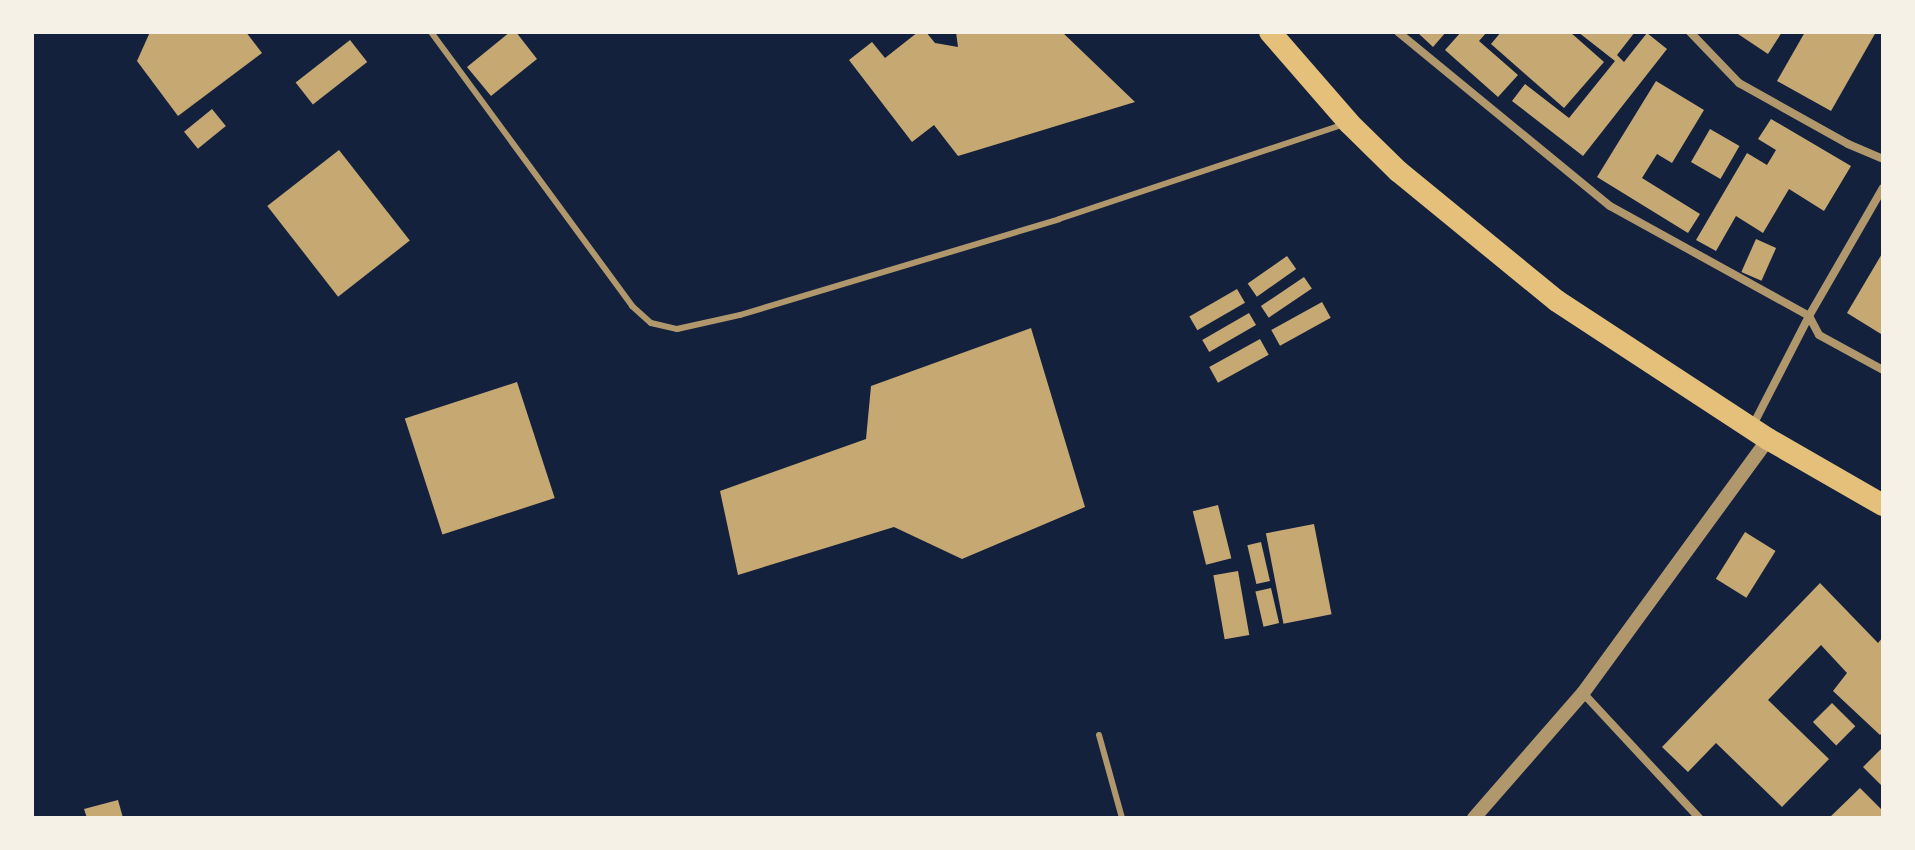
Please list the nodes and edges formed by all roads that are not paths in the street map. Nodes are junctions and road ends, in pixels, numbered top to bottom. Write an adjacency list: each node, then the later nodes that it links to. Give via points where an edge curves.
1 (431, 32): 5 (lane, via 632,306 651,323 677,329 1059,219)
2 (1270, 32): 5 (highway)
3 (1398, 32): 8 (street, via 1610,206)
4 (1690, 32): 6 (street, via 1739,83)
5 (1349, 123): 10 (highway, via 1398,171 1557,301)
6 (1883, 159)
7 (1883, 188): 8 (street)
8 (1809, 316): 9 (street, via 1819,335); 10 (street)
9 (1883, 370)
10 (1760, 434): 11 (highway); 12 (street)
11 (1883, 505)
12 (1583, 693): 15 (street); 16 (street)
13 (1099, 735): 14 (lane)
14 (1122, 818)
15 (1474, 818)
16 (1699, 818)

